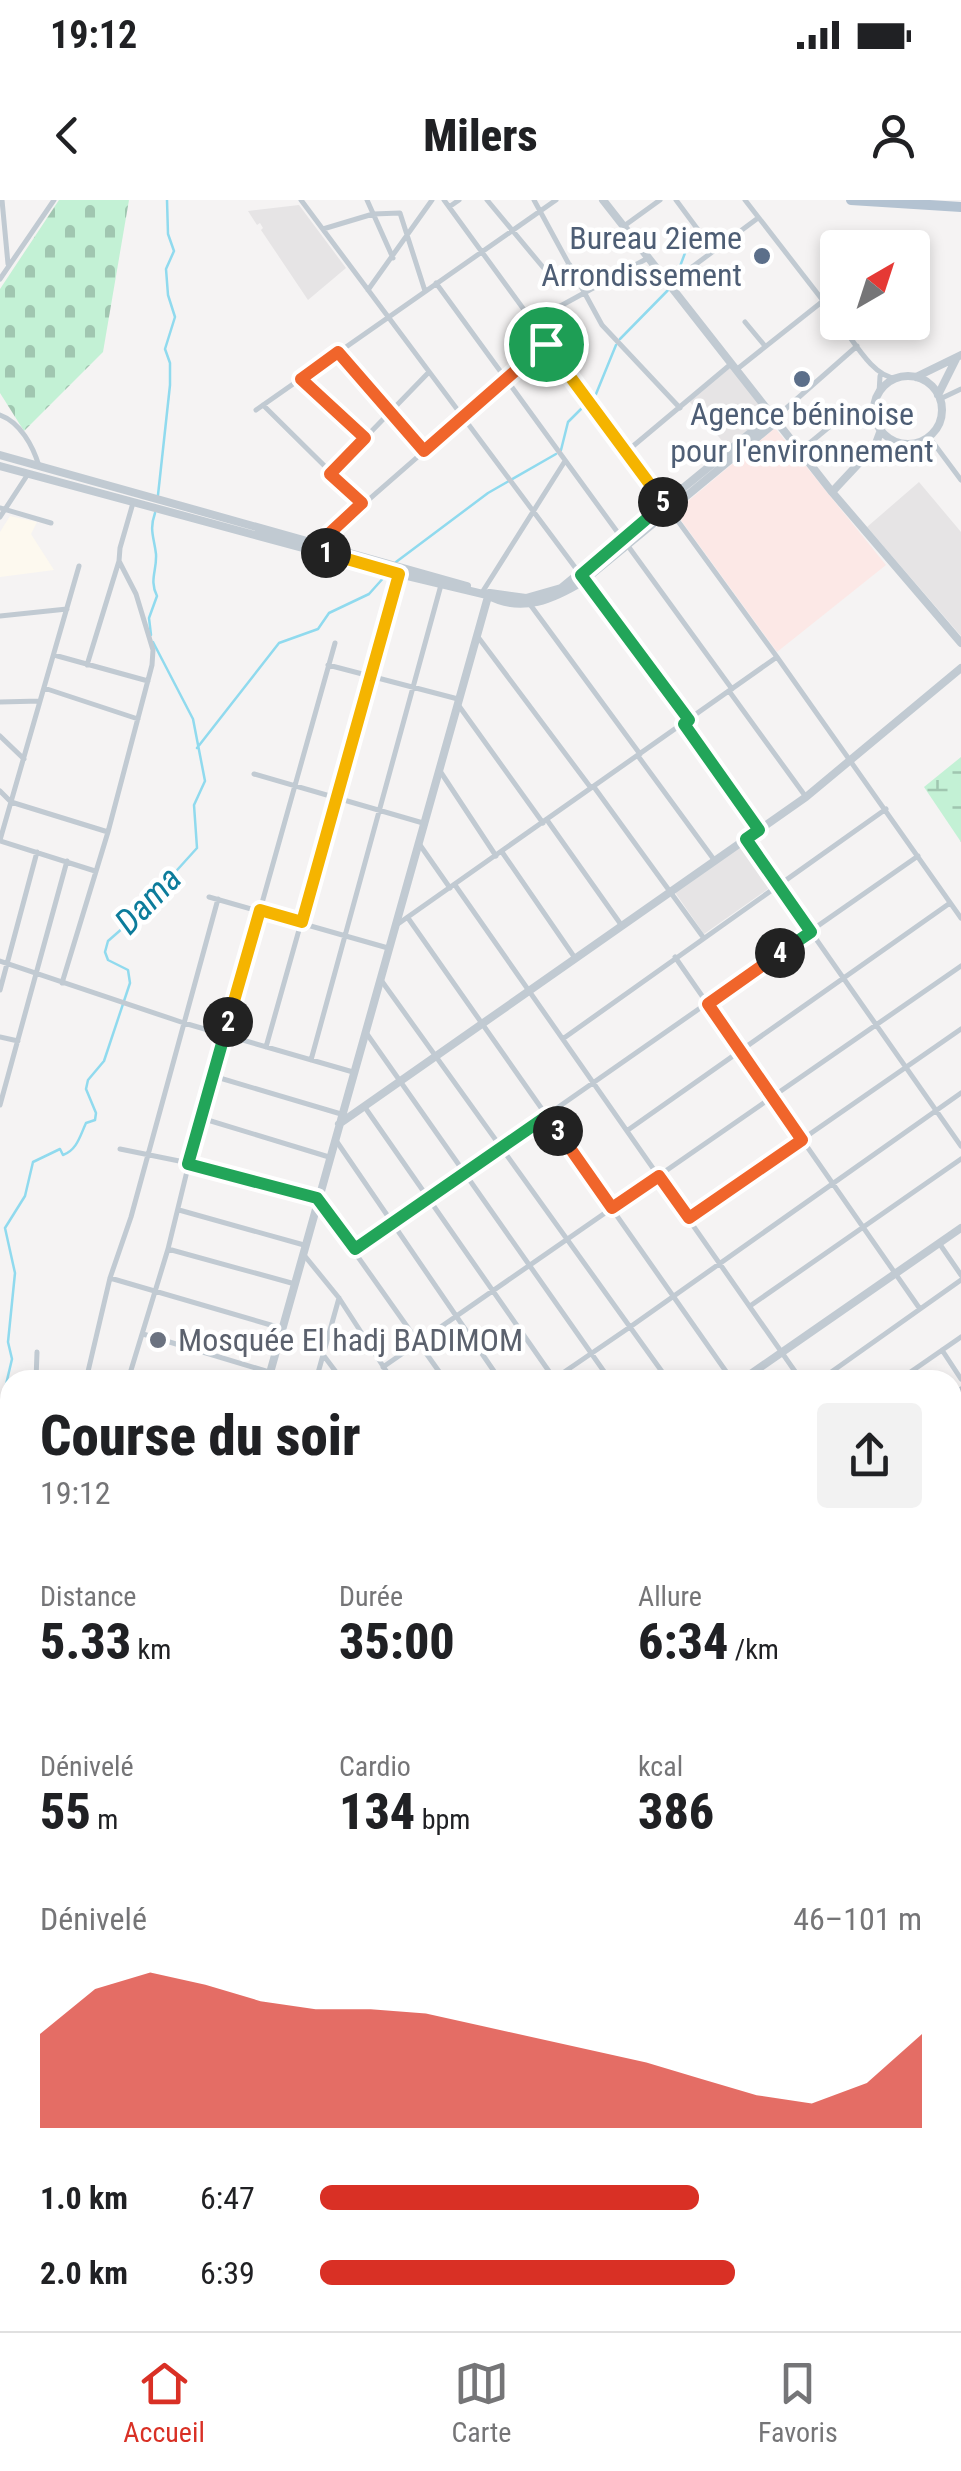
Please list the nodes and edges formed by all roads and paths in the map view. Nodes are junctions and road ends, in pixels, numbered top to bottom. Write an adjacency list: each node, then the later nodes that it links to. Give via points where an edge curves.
1 (2, 200): 30 (street)
2 (54, 200): 30 (street)
3 (301, 200): 22 (street)
4 (367, 200): 19 (street)
5 (432, 200): 24 (street)
6 (444, 200): 16 (street)
7 (459, 200): 16 (street)
8 (487, 200): 23 (street)
9 (534, 200): 18 (street)
10 (556, 200): 18 (street)
11 (603, 200): 21 (street)
12 (660, 200): 21 (street)
13 (676, 200): 26 (street)
14 (745, 200): 20 (street)
15 (851, 200): 17 (main road)
16 (449, 207): 25 (street)
17 (961, 207)
18 (540, 211): 23 (street); 29 (street)
19 (373, 214): 22 (street); 24 (street, via 400,213); 27 (street)
20 (758, 218): 26 (street); 37 (street)
21 (624, 226): 28 (street)
22 (323, 229): 34 (street)
23 (512, 230): 25 (street); 29 (street, via 549,274)
24 (407, 238): 27 (street); 35 (street)
25 (481, 250): 33 (street); 40 (street)
26 (714, 250): 31 (street)
27 (393, 258): 34 (street)
28 (648, 258): 36 (street); 48 (street)
29 (570, 265): 36 (street)
30 (8, 267): 32 (street)
31 (680, 276)
32 (0, 278)
33 (436, 283): 35 (street); 52 (street)
34 (368, 290): 39 (street)
35 (425, 291): 39 (street)
36 (584, 296): 40 (street); 58 (street, via 607,331)
37 (820, 299)
38 (820, 304): 44 (street)
39 (388, 317): 46 (street); 49 (street)
40 (532, 321): 43 (street)
41 (745, 322): 44 (street)
42 (852, 340): 45 (street)
43 (546, 344): 52 (street); 71 (street)
44 (765, 346): 48 (street)
45 (857, 346): 50 (street); 63 (street)
46 (338, 352): 54 (street); 60 (street)
47 (959, 357): 51 (street); 57 (street)
48 (733, 367): 58 (street); 63 (street)
49 (429, 372): 60 (street); 62 (street)
50 (880, 373): 53 (street); 56 (street)
51 (916, 377): 53 (street); 57 (street)
52 (505, 378): 62 (street); 73 (street)
53 (897, 378): 56 (street)
54 (301, 379): 65 (street); 77 (street, via 260,408)
55 (961, 389): 57 (street)
56 (879, 393): 64 (street, via 874,412)
57 (939, 397): 66 (street, via 941,420)
58 (680, 408): 71 (street)
59 (851, 409): 70 (street)
60 (392, 412): 65 (street); 69 (street)
61 (0, 415): 75 (street, via 12,419)
62 (462, 416): 69 (street); 84 (street)
63 (774, 419): 70 (street); 82 (street)
64 (881, 430): 67 (street); 68 (street)
65 (365, 438): 77 (street)
66 (928, 438): 67 (street, via 910,444); 78 (street)
67 (891, 440): 68 (street)
68 (874, 446): 79 (street)
69 (424, 451): 81 (street)
70 (800, 451): 79 (street)
71 (625, 453): 82 (street)
72 (0, 455): 75 (street)
73 (565, 461): 84 (street); 87 (street)
74 (0, 466): 76 (street)
75 (39, 466): 80 (street)
76 (28, 474): 80 (street); 83 (street)
77 (330, 474): 81 (street)
78 (961, 480)
79 (832, 492): 100 (street)
80 (135, 498): 88 (street); 89 (street)
81 (362, 503): 88 (street)
82 (667, 507): 87 (street); 102 (street)
83 (2, 509): 85 (street); 86 (street)
84 (532, 510): 92 (street); 94 (street)
85 (0, 517)
86 (50, 523)
87 (625, 542): 92 (street); 110 (street)
88 (318, 547): 91 (street)
89 (119, 562): 103 (street); 107 (street, via 153,650)
90 (79, 566): 96 (street)
91 (400, 571): 93 (street); 94 (street); 106 (street)
92 (583, 578): 94 (street, via 538,596); 95 (street, via 561,595); 115 (street)
93 (442, 585): 94 (street); 109 (street)
94 (486, 593): 95 (street, via 500,602); 98 (street)
95 (529, 604): 117 (street)
96 (66, 608): 97 (street); 101 (street)
97 (0, 616)
98 (476, 634): 113 (street); 123 (street)
99 (334, 643): 104 (street)
100 (961, 643)
101 (53, 655): 103 (street); 108 (street)
102 (777, 658): 110 (street); 119 (street)
103 (87, 664): 107 (street)
104 (328, 666): 106 (street); 122 (street)
105 (961, 668): 119 (street)
106 (372, 677): 109 (street); 125 (street)
107 (148, 682): 114 (street)
108 (44, 688): 111 (street); 114 (street)
109 (414, 688): 113 (street); 129 (street)
110 (731, 690): 115 (street); 126 (street)
111 (40, 701): 112 (street); 118 (street)
112 (0, 702)
113 (458, 702): 120 (street); 130 (street)
114 (138, 719): 133 (street)
115 (686, 722): 117 (street); 132 (street)
116 (0, 736): 118 (street)
117 (639, 755): 123 (street); 141 (street)
118 (24, 758): 127 (street)
119 (850, 762): 126 (street); 128 (street)
120 (438, 768): 131 (street); 138 (street)
121 (254, 774): 122 (street)
122 (295, 785): 125 (street); 149 (street)
123 (593, 787): 130 (street); 145 (street)
124 (0, 791): 127 (street)
125 (338, 797): 129 (street); 152 (street)
126 (806, 797): 132 (street)
127 (11, 802): 133 (street); 135 (street)
128 (886, 809): 139 (street); 143 (street)
129 (380, 810): 131 (street); 156 (street)
130 (545, 821): 138 (street); 154 (street)
131 (423, 823): 136 (street)
132 (759, 830): 134 (street)
133 (108, 832): 142 (street)
134 (746, 839): 141 (street); 143 (street)
135 (0, 841): 137 (street)
136 (418, 842): 144 (street); 153 (street)
137 (38, 852): 140 (street); 161 (street)
138 (499, 854): 144 (street); 160 (street)
139 (918, 856): 148 (street); 155 (street)
140 (66, 860): 142 (street); 163 (street)
141 (715, 861): 145 (street)
142 (95, 871): 166 (street)
143 (778, 885): 155 (street); 157 (street)
144 (452, 887): 150 (street); 168 (street)
145 (670, 892): 154 (street); 157 (street)
146 (210, 897): 147 (street)
147 (218, 900): 149 (street); 171 (street)
148 (950, 902): 151 (street); 165 (street)
149 (260, 910): 152 (street); 175 (street)
150 (408, 918): 153 (street); 170 (street)
151 (961, 918)
152 (302, 922): 156 (street); 179 (street)
153 (394, 926): 158 (street)
154 (622, 926): 160 (street)
155 (811, 932): 165 (street); 169 (street)
156 (346, 934): 158 (street); 182 (street)
157 (703, 937): 159 (street)
158 (388, 948): 164 (street)
159 (675, 957): 169 (street); 177 (street)
160 (575, 958): 168 (street)
161 (4, 962): 163 (street); 167 (street)
162 (961, 966): 172 (street)
163 (36, 974): 166 (street); 178 (street)
164 (380, 977): 174 (street); 181 (street)
165 (843, 977): 172 (street); 180 (street)
166 (62, 983): 171 (street)
167 (0, 990)
168 (530, 990): 170 (street); 177 (street)
169 (708, 1004): 180 (street); 187 (street)
170 (484, 1022): 181 (street); 194 (street)
171 (184, 1023): 175 (street); 203 (street)
172 (876, 1025): 183 (street); 189 (street)
173 (961, 1029): 183 (street)
174 (365, 1031): 184 (street); 186 (street)
175 (225, 1034): 179 (street); 185 (street)
176 (0, 1037): 178 (street)
177 (564, 1038): 187 (street)
178 (18, 1042): 190 (street)
179 (266, 1046): 182 (street)
180 (740, 1050): 189 (street); 197 (street)
181 (437, 1055): 186 (street); 200 (street)
182 (311, 1060): 184 (street)
183 (906, 1068): 192 (street); 199 (street)
184 (354, 1072): 193 (street)
185 (213, 1076): 193 (street); 195 (street)
186 (400, 1081): 191 (street); 207 (street)
187 (594, 1082): 194 (street); 197 (street)
188 (961, 1094): 192 (street)
189 (772, 1097): 199 (street); 208 (street)
190 (0, 1104)
191 (364, 1106): 196 (street); 211 (street)
192 (936, 1110): 201 (street); 209 (street)
193 (341, 1114): 196 (street)
194 (547, 1116): 200 (street); 212 (street)
195 (201, 1118): 204 (street); 206 (street)
196 (338, 1124): 198 (street)
197 (628, 1130): 208 (street)
198 (334, 1138): 204 (street); 215 (street)
199 (802, 1140): 209 (street); 214 (street)
200 (501, 1145): 207 (street); 218 (street)
201 (961, 1146)
202 (120, 1149): 203 (street)
203 (147, 1154): 206 (street); 226 (street)
204 (329, 1157): 210 (street)
205 (961, 1160): 216 (street)
206 (188, 1164): 210 (street); 213 (street)
207 (464, 1172): 211 (street); 224 (street)
208 (659, 1176): 212 (street); 214 (street)
209 (833, 1184): 216 (street); 223 (street)
210 (317, 1198): 220 (street); 221 (street)
211 (428, 1199): 215 (street); 229 (street)
212 (612, 1208): 218 (street); 231 (street)
213 (178, 1210): 220 (street); 222 (street)
214 (689, 1218): 223 (street)
215 (390, 1224): 221 (street); 235 (street)
216 (863, 1228): 225 (street); 233 (street)
217 (961, 1228): 219 (street)
218 (568, 1239): 224 (street); 236 (street)
219 (939, 1243): 225 (street); 227 (street)
220 (303, 1249): 228 (street); 232 (street)
221 (355, 1249): 240 (street)
222 (168, 1250): 228 (street); 230 (street)
223 (720, 1262): 231 (street); 233 (street)
224 (529, 1266): 229 (street); 244 (street)
225 (895, 1274): 234 (street); 243 (street)
226 (110, 1278): 230 (street); 248 (street)
227 (961, 1278): 234 (street)
228 (295, 1284): 237 (street)
229 (492, 1291): 235 (street); 256 (street)
230 (155, 1292): 237 (street); 238 (street)
231 (673, 1296): 236 (street); 260 (street)
232 (339, 1298): 245 (street); 246 (street)
233 (750, 1306): 243 (street)
234 (920, 1309): 263 (street)
235 (456, 1317): 240 (street); 255 (street)
236 (630, 1327): 244 (street); 259 (street)
237 (282, 1328): 251 (street)
238 (143, 1334): 249 (street); 250 (street)
239 (961, 1336): 241 (street)
240 (419, 1342): 246 (street); 254 (street)
241 (942, 1350): 264 (street); 265 (street)
242 (37, 1352): 247 (street)
243 (782, 1352): 261 (street); 262 (street)
244 (591, 1354): 257 (street); 258 (street)
245 (324, 1356): 252 (street); 253 (street)
246 (383, 1368)
247 (36, 1370)
248 (88, 1370)
249 (132, 1370)
250 (250, 1370)
251 (270, 1370)
252 (319, 1370)
253 (334, 1370)
254 (439, 1370)
255 (493, 1370)
256 (547, 1370)
257 (568, 1370)
258 (603, 1370)
259 (661, 1370)
260 (725, 1370)
261 (756, 1370)
262 (794, 1370)
263 (834, 1370)
264 (913, 1370)
265 (955, 1370)

